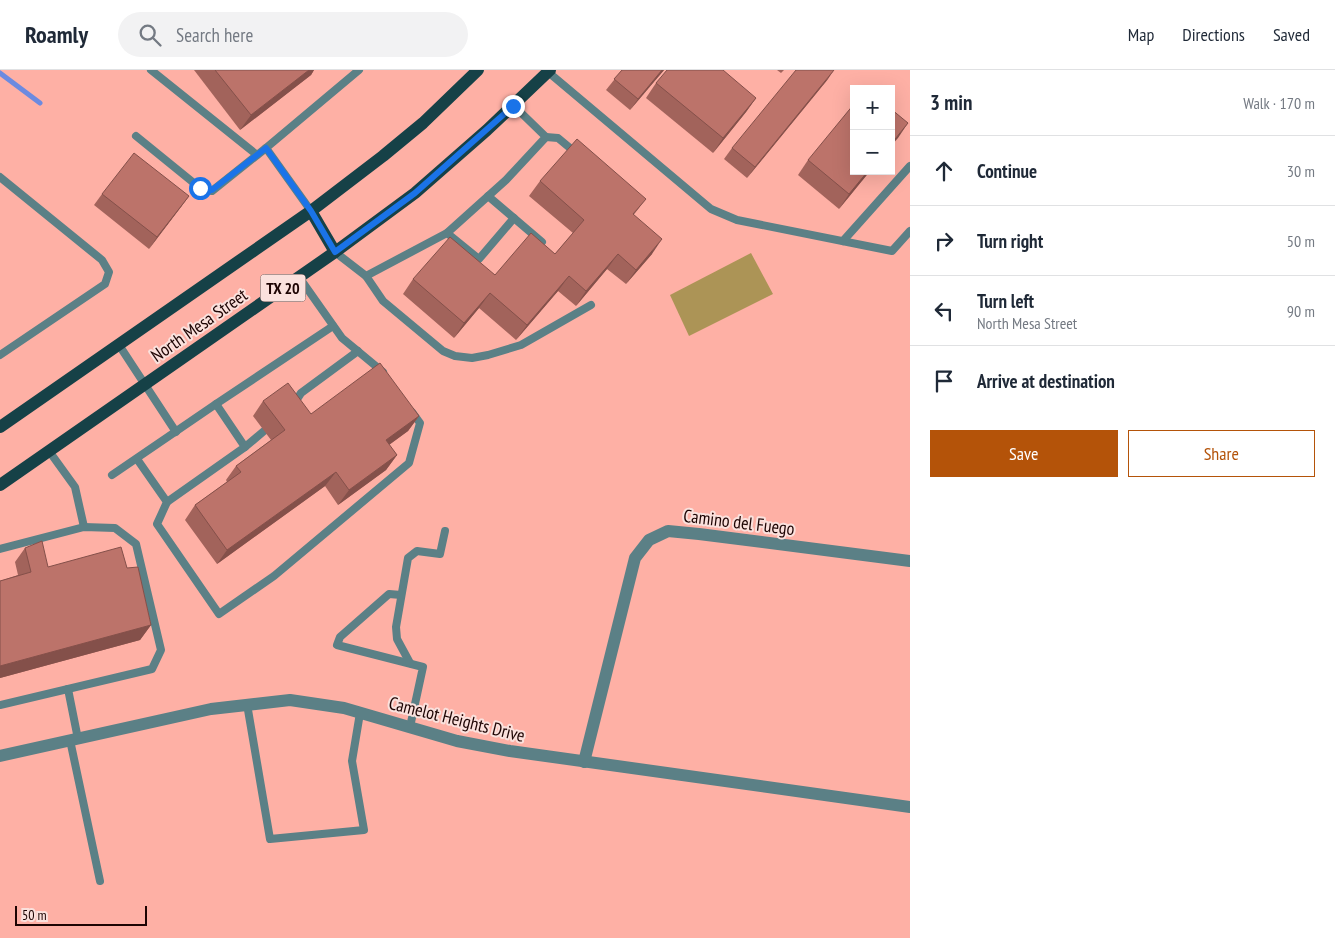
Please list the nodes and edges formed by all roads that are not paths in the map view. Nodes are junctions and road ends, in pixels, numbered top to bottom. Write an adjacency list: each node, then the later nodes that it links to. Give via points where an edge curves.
1 (151, 70): 9 (lane)
2 (359, 70): 8 (lane)
3 (478, 70): 14 (main road, North Mesa Street / TX 20, via 423,123)
4 (549, 71): 5 (main road, North Mesa Street / TX 20); 18 (lane, via 711,209 737,220)
5 (513, 106): 7 (lane); 20 (main road, North Mesa Street / TX 20, via 415,193)
6 (136, 136): 9 (lane, via 200,188 212,190)
7 (546, 137): 10 (lane, via 558,138); 13 (lane)
8 (266, 148): 9 (lane); 14 (lane)
9 (257, 155)
10 (580, 156)
11 (910, 166): 18 (lane)
12 (0, 177): 27 (lane, via 102,260 110,272 105,284)
13 (488, 196): 15 (lane); 17 (lane)
14 (311, 211): 20 (main road); 25 (main road, North Mesa Street / TX 20)
15 (514, 218): 17 (lane, via 479,259); 19 (lane)
16 (910, 231): 18 (lane, via 892,251)
17 (447, 233): 21 (lane)
18 (843, 241)
19 (542, 242)
20 (335, 252): 21 (lane); 22 (main road, North Mesa Street / TX 20)
21 (366, 276): 23 (lane, via 383,301 443,351 455,356 472,358 521,345)
22 (298, 277): 24 (lane); 29 (main road, North Mesa Street / TX 20)
23 (591, 305)
24 (333, 326): 26 (lane); 31 (lane)
25 (118, 345): 29 (lane); 33 (main road, North Mesa Street / TX 20)
26 (358, 351): 28 (lane); 32 (lane, via 301,393)
27 (0, 355)
28 (390, 381)
29 (144, 384): 35 (lane); 37 (main road, North Mesa Street / TX 20)
30 (405, 402): 41 (lane, via 420,423 409,463 274,576 219,614 157,524)
31 (216, 404): 35 (lane); 36 (lane)
32 (288, 412)
33 (0, 427)
34 (264, 431): 36 (lane)
35 (176, 432): 38 (lane)
36 (245, 447): 41 (lane)
37 (49, 451): 40 (main road, North Mesa Street / TX 20); 42 (lane, via 75,487)
38 (136, 458): 39 (lane); 41 (lane)
39 (112, 475)
40 (0, 485)
41 (167, 502)
42 (84, 527): 44 (lane); 48 (lane, via 116,528 136,544 161,650 152,669)
43 (445, 531): 46 (lane, via 440,554 417,551 408,558)
44 (0, 549)
45 (910, 561): 55 (street, Camino del Fuego, via 668,531 649,540 635,558)
46 (401, 596): 47 (lane, via 397,639); 47 (lane, via 388,594 340,637 337,645)
47 (410, 663): 52 (lane, via 423,666)
48 (68, 689): 50 (lane); 53 (lane)
49 (247, 704): 51 (street, Camelot Heights Drive, via 290,700); 51 (lane, via 270,839 364,830 352,761); 53 (street, Camelot Heights Drive)
50 (0, 705)
51 (360, 712): 52 (street, Camelot Heights Drive)
52 (410, 727): 55 (street, Camelot Heights Drive, via 457,741)
53 (74, 739): 54 (street, Camelot Heights Drive); 57 (lane)
54 (0, 756)
55 (584, 762): 56 (street, Camelot Heights Drive)
56 (910, 807)
57 (100, 881)

